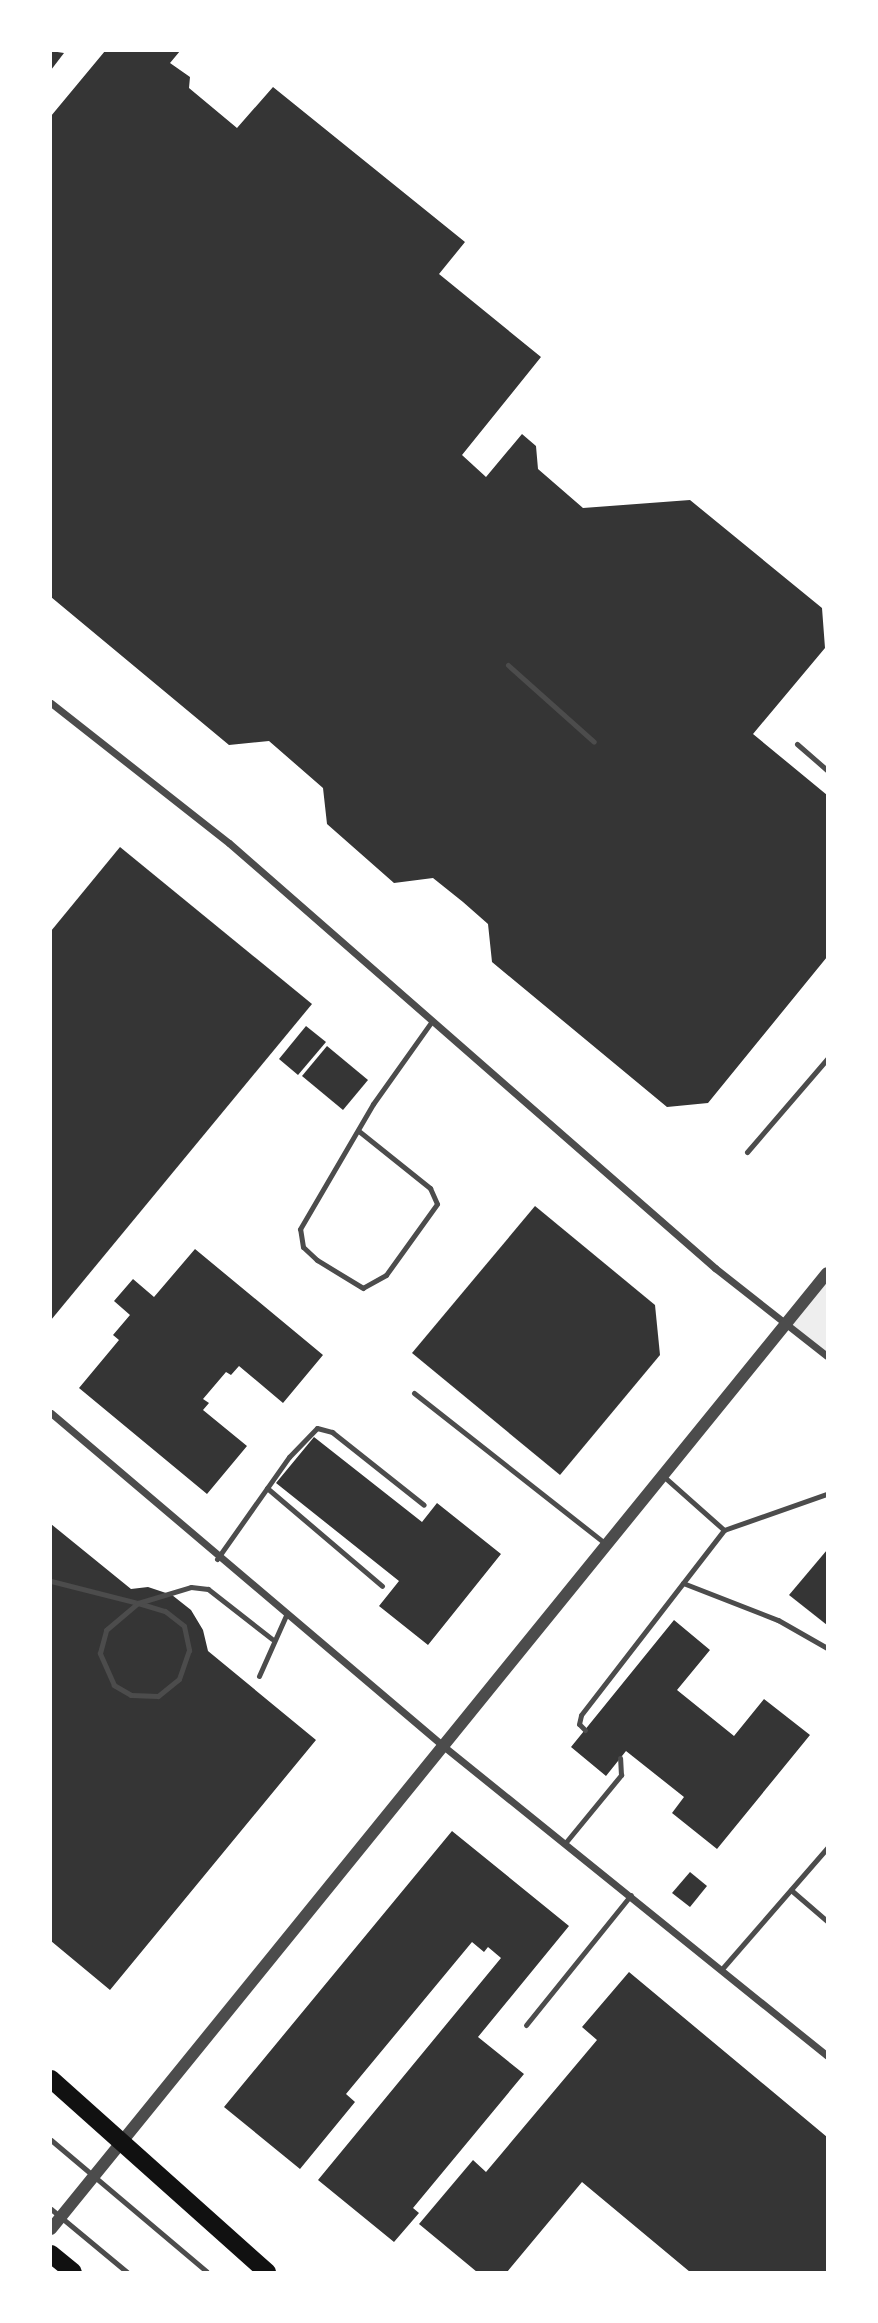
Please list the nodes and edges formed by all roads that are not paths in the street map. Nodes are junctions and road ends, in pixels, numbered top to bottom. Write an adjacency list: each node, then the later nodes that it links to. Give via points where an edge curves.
1 (508, 665): 3 (lane)
2 (51, 703): 6 (street, via 229,843)
3 (594, 742)
4 (797, 744): 5 (lane)
5 (827, 770)
6 (432, 1021): 8 (lane, via 373,1104); 11 (street)
7 (827, 1059): 9 (lane)
8 (360, 1132): 8 (lane, via 429,1188 437,1204 386,1275 363,1288 317,1260 303,1247 299,1229)
9 (747, 1152)
10 (827, 1273): 11 (street)
11 (785, 1324): 12 (street); 15 (street)
12 (827, 1356)
13 (414, 1393): 20 (lane)
14 (51, 1413): 21 (street)
15 (662, 1475): 19 (lane); 20 (street)
16 (267, 1488): 18 (lane, via 312,1430 326,1429); 21 (lane); 24 (lane)
17 (827, 1494): 19 (lane)
18 (424, 1505)
19 (724, 1530): 23 (lane)
20 (606, 1544): 31 (street)
21 (217, 1559): 26 (street)
22 (51, 1581): 25 (lane)
23 (684, 1583): 28 (lane, via 778,1620); 30 (lane, via 581,1715 579,1724)
24 (382, 1586)
25 (138, 1603): 25 (lane, via 165,1611 188,1635 183,1673 158,1696 122,1691 102,1666 106,1630); 27 (lane, via 191,1587 208,1589)
26 (287, 1613): 27 (lane); 31 (street)
27 (272, 1639): 29 (lane)
28 (827, 1648)
29 (259, 1676)
30 (585, 1730)
31 (442, 1745): 33 (street); 42 (street)
32 (620, 1758): 33 (lane, via 621,1775)
33 (566, 1842): 36 (street)
34 (827, 1848): 35 (lane)
35 (791, 1890): 37 (lane); 38 (lane)
36 (631, 1895): 38 (street); 39 (lane)
37 (827, 1921)
38 (721, 1970): 40 (street)
39 (526, 2025)
40 (827, 2056)
41 (51, 2079): 42 (main road)
42 (120, 2139): 44 (street); 51 (main road)
43 (51, 2140): 44 (lane)
44 (93, 2175): 45 (street); 50 (lane)
45 (56, 2213): 46 (street); 49 (lane)
46 (51, 2229)
47 (51, 2254): 48 (main road)
48 (73, 2272)
49 (127, 2272)
50 (207, 2272)
51 (267, 2272)

